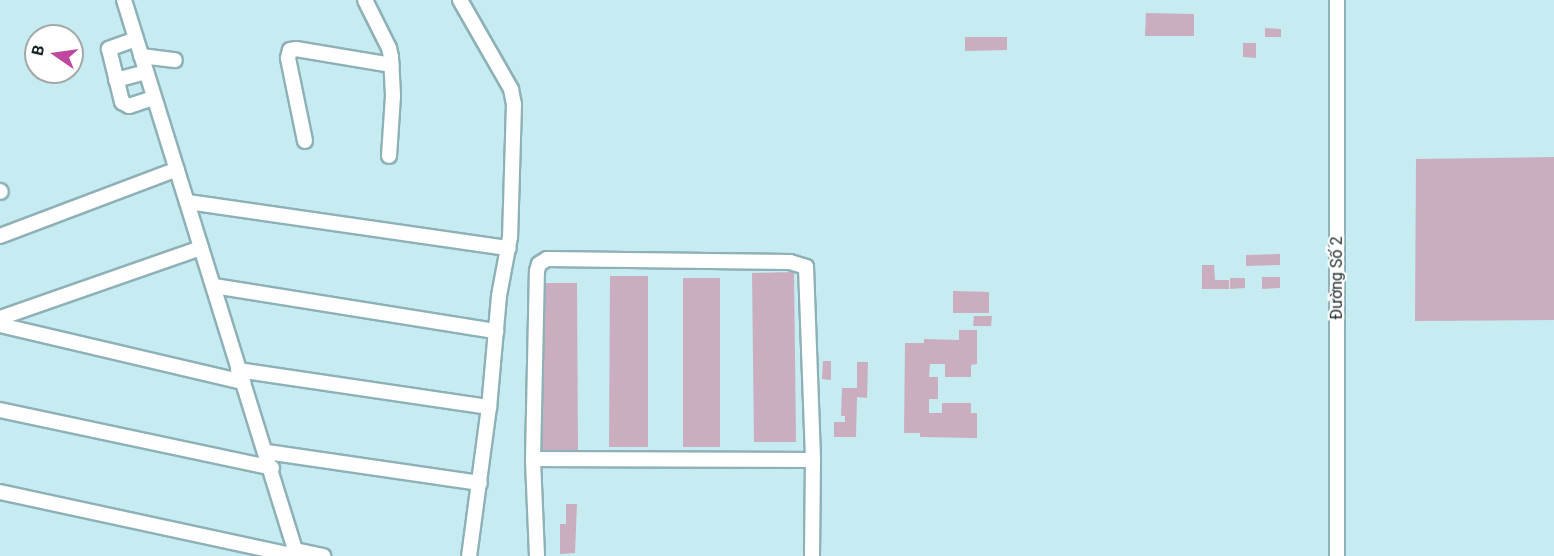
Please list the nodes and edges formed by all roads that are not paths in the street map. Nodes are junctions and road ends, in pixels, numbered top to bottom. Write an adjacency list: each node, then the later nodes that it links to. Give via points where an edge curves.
1 (124, 0): 5 (street)
2 (365, 0): 8 (street, via 389,48)
3 (460, 0): 18 (street, via 511,89 514,104)
4 (1337, 0): 37 (street, Đường Số 2)
5 (136, 39): 6 (street); 10 (street, via 109,49)
6 (141, 56): 7 (street); 9 (street)
7 (175, 60)
8 (392, 64): 12 (street, via 290,50 288,58); 13 (street)
9 (146, 72): 10 (street); 11 (street)
10 (116, 80): 11 (street, via 125,105)
11 (154, 98): 14 (street)
12 (305, 141)
13 (389, 156)
14 (177, 169): 15 (street); 16 (street)
15 (188, 202): 17 (street); 18 (street)
16 (0, 236)
17 (201, 248): 19 (street); 20 (street)
18 (509, 249): 22 (street)
19 (214, 286): 22 (street); 23 (street)
20 (0, 318)
21 (0, 325): 23 (street)
22 (496, 331): 24 (street)
23 (240, 376): 24 (street); 26 (street)
24 (489, 407): 30 (street)
25 (0, 410): 29 (street)
26 (267, 452): 29 (street); 30 (street)
27 (533, 459): 28 (street); 28 (street, via 537,271 547,259 790,262 806,267); 35 (street)
28 (813, 460): 36 (street)
29 (272, 468): 32 (street)
30 (480, 483): 34 (street)
31 (0, 492): 32 (street)
32 (296, 554): 33 (street)
33 (323, 556)
34 (469, 556)
35 (537, 556)
36 (812, 556)
37 (1337, 556)

